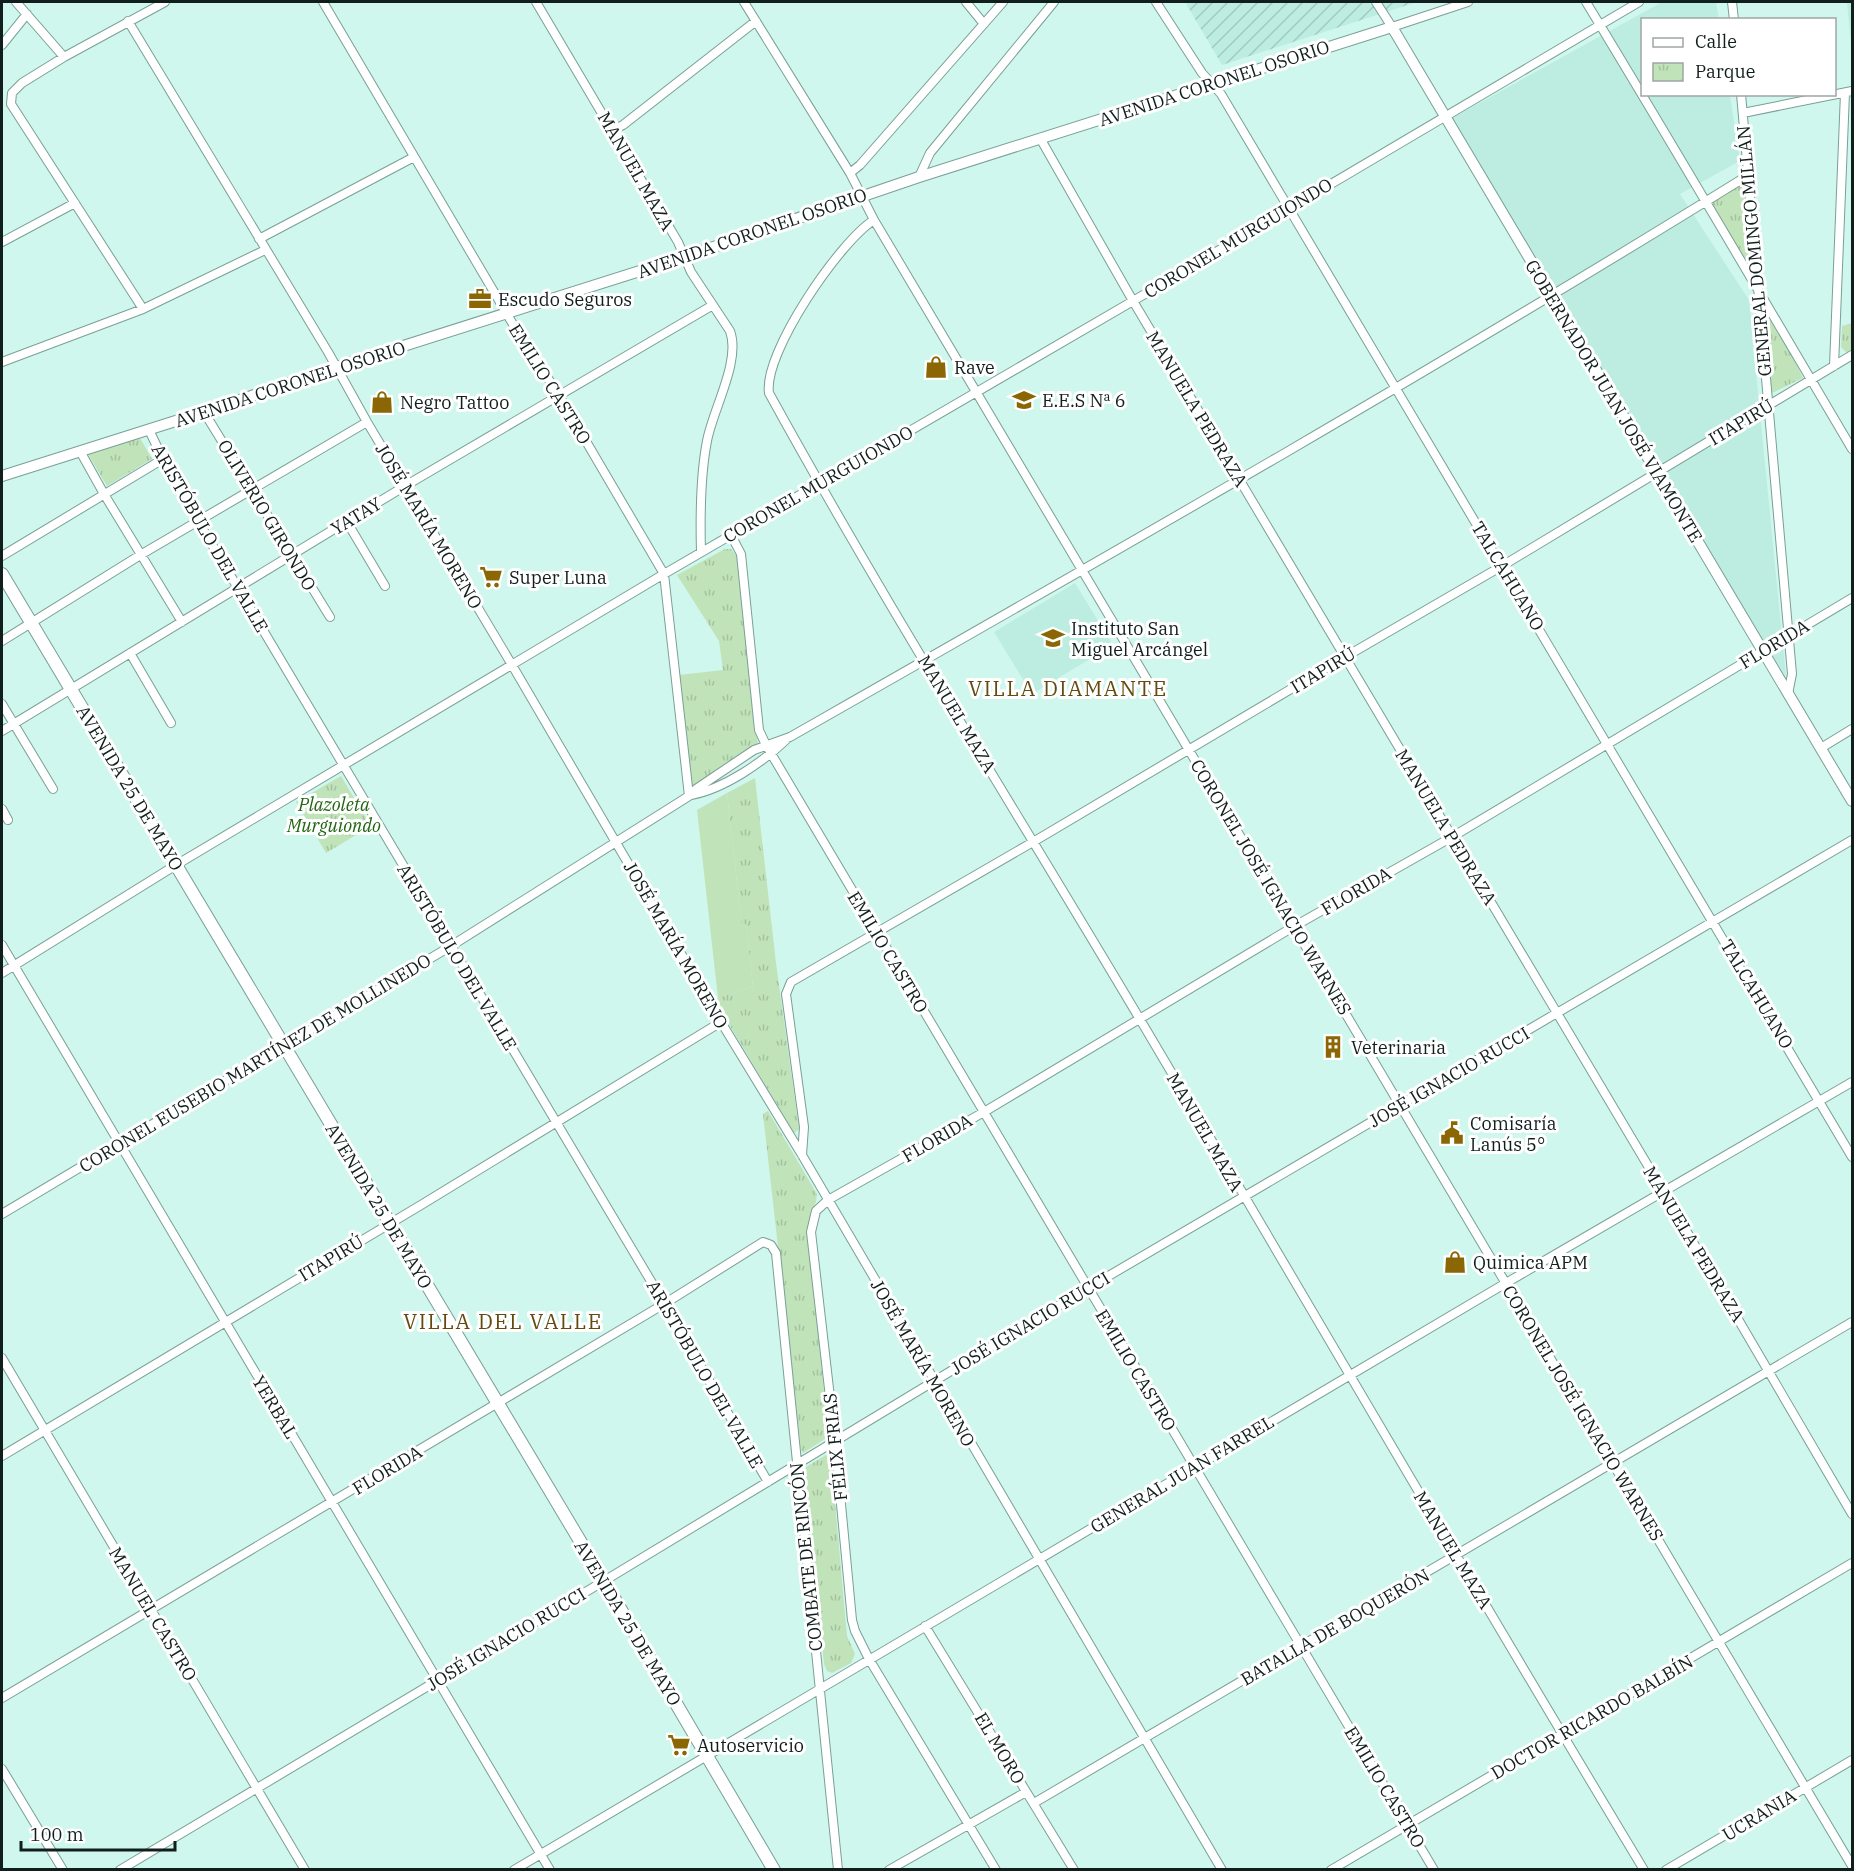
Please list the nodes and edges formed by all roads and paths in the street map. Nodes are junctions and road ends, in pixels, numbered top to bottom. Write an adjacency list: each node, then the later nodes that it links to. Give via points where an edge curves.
1 (16, 2): 15 (street)
2 (165, 2): 17 (street)
3 (323, 2): 34 (street, EMILIO CASTRO)
4 (536, 2): 32 (street, MANUEL MAZA)
5 (744, 2): 18 (street, CORONEL JOSÉ IGNACIO WARNES)
6 (966, 2): 19 (street)
7 (1003, 2): 19 (street)
8 (1054, 2): 37 (street, via 930,153)
9 (1156, 2): 24 (street, TALCAHUANO)
10 (1376, 2): 21 (street, GOBERNADOR JUAN JOSÉ VIAMONTE)
11 (1468, 2): 21 (street, AVENIDA CORONEL OSORIO)
12 (1586, 2): 20 (street)
13 (1640, 2): 20 (street, CORONEL MURGUIONDO)
14 (1732, 2): 16 (street)
15 (27, 14): 22 (street); 23 (street)
16 (1734, 18)
17 (128, 21): 23 (street); 43 (street, JOSÉ MARÍA MORENO)
18 (756, 21): 32 (street); 35 (street, CORONEL JOSÉ IGNACIO WARNES)
19 (984, 24): 35 (street)
20 (1600, 26): 26 (street); 31 (street, CORONEL MURGUIONDO)
21 (1392, 27): 24 (street, AVENIDA CORONEL OSORIO); 31 (street, GOBERNADOR JUAN JOSÉ VIAMONTE)
22 (2, 45)
23 (64, 57): 40 (street, via 15,89 11,104)
24 (1211, 83): 33 (street, AVENIDA CORONEL OSORIO); 41 (street, TALCAHUANO)
25 (1849, 92): 55 (street)
26 (1641, 93)
27 (1643, 96): 39 (street)
28 (1741, 96): 30 (street, GENERAL DOMINGO MILLÁN)
29 (1829, 96): 30 (street)
30 (1743, 113): 36 (street, GENERAL DOMINGO MILLÁN)
31 (1445, 116): 41 (street, CORONEL MURGUIONDO); 48 (street, GOBERNADOR JUAN JOSÉ VIAMONTE)
32 (613, 130): 46 (street, MANUEL MAZA)
33 (1040, 138): 37 (street, AVENIDA CORONEL OSORIO); 49 (street, MANUELA PEDRAZA)
34 (414, 157): 43 (street); 52 (street, EMILIO CASTRO)
35 (850, 173): 38 (street, CORONEL JOSÉ IGNACIO WARNES)
36 (1747, 176): 39 (street, CORONEL EUSEBIO MARTÍNEZ DE MOLLINEDO); 47 (street, GENERAL DOMINGO MILLÁN)
37 (919, 177): 38 (street, AVENIDA CORONEL OSORIO)
38 (862, 196): 42 (street, CORONEL JOSÉ IGNACIO WARNES); 46 (street, AVENIDA CORONEL OSORIO)
39 (1707, 201): 47 (street); 48 (street, CORONEL EUSEBIO MARTÍNEZ DE MOLLINEDO)
40 (75, 203): 44 (street); 51 (street)
41 (1288, 209): 49 (street, CORONEL MURGUIONDO); 58 (street, TALCAHUANO)
42 (874, 220): 59 (street, CORONEL JOSÉ IGNACIO WARNES); 71 (street, MANUEL MAZA, via 843,250 799,310 768,377 769,393)
43 (259, 239): 45 (street, JOSÉ MARÍA MORENO)
44 (2, 243)
45 (266, 250): 51 (street); 56 (street, JOSÉ MARÍA MORENO)
46 (684, 257): 50 (street, MANUEL MAZA); 52 (street, AVENIDA CORONEL OSORIO)
47 (1756, 286): 57 (street); 61 (street, GENERAL DOMINGO MILLÁN)
48 (1551, 296): 58 (street, CORONEL EUSEBIO MARTÍNEZ DE MOLLINEDO); 68 (street, GOBERNADOR JUAN JOSÉ VIAMONTE)
49 (1132, 301): 59 (street, CORONEL MURGUIONDO); 70 (street, MANUELA PEDRAZA)
50 (713, 305): 60 (street, YATAY); 78 (street, MANUEL MAZA, via 734,341 733,357 706,443)
51 (143, 309): 54 (street)
52 (507, 314): 56 (street, AVENIDA CORONEL OSORIO); 60 (street, EMILIO CASTRO)
53 (1852, 355): 55 (street, ITAPIRÚ)
54 (2, 362)
55 (1834, 366): 57 (street, ITAPIRÚ)
56 (337, 367): 62 (street, AVENIDA CORONEL OSORIO); 63 (street, JOSÉ MARÍA MORENO)
57 (1811, 380): 61 (street, ITAPIRÚ); 65 (street)
58 (1396, 386): 70 (street, CORONEL EUSEBIO MARTÍNEZ DE MOLLINEDO); 82 (street, TALCAHUANO)
59 (976, 391): 71 (street, CORONEL MURGUIONDO); 83 (street, CORONEL JOSÉ IGNACIO WARNES)
60 (560, 397): 72 (street, YATAY); 85 (street, EMILIO CASTRO)
61 (1767, 406): 68 (street, ITAPIRÚ); 92 (street, GENERAL DOMINGO MILLÁN)
62 (204, 412): 64 (street, AVENIDA CORONEL OSORIO); 73 (street, OLIVERIO GIRONDO)
63 (366, 422): 72 (street, JOSÉ MARÍA MORENO); 73 (street)
64 (148, 430): 66 (street, AVENIDA CORONEL OSORIO); 67 (street, ARISTÓBULO DEL VALLE)
65 (1852, 449)
66 (80, 451): 69 (street, AVENIDA CORONEL OSORIO); 74 (street)
67 (162, 459): 74 (street); 75 (street, ARISTÓBULO DEL VALLE)
68 (1657, 471): 82 (street, ITAPIRÚ); 94 (street, GOBERNADOR JUAN JOSÉ VIAMONTE)
69 (2, 476)
70 (1239, 479): 83 (street, CORONEL EUSEBIO MARTÍNEZ DE MOLLINEDO); 96 (street, MANUELA PEDRAZA)
71 (819, 484): 77 (street, CORONEL MURGUIONDO); 97 (street, MANUEL MAZA)
72 (405, 486): 76 (street, YATAY); 98 (street, JOSÉ MARÍA MORENO)
73 (251, 489): 75 (street); 80 (street, OLIVERIO GIRONDO)
74 (104, 494): 79 (street); 81 (street)
75 (198, 521): 79 (street); 87 (street, ARISTÓBULO DEL VALLE)
76 (347, 522): 80 (street, YATAY); 86 (street)
77 (731, 535): 78 (street, CORONEL MURGUIONDO); 108 (street, EMILIO CASTRO, via 741,554 759,730)
78 (701, 552): 85 (street, CORONEL MURGUIONDO)
79 (142, 554): 90 (street); 91 (street)
80 (292, 555): 87 (street, YATAY); 89 (street, OLIVERIO GIRONDO)
81 (2, 556)
82 (1502, 566): 96 (street, ITAPIRÚ); 107 (street, TALCAHUANO)
83 (1083, 569): 97 (street, CORONEL EUSEBIO MARTÍNEZ DE MOLLINEDO); 110 (street, CORONEL JOSÉ IGNACIO WARNES)
84 (2, 574): 90 (main road, AVENIDA 25 DE MAYO)
85 (664, 574): 98 (street, CORONEL MURGUIONDO); 114 (street, EMILIO CASTRO)
86 (385, 586)
87 (239, 588): 91 (street, YATAY); 112 (street, ARISTÓBULO DEL VALLE)
88 (1852, 598): 92 (street, FLORIDA)
89 (330, 617)
90 (31, 622): 93 (street); 99 (main road, AVENIDA 25 DE MAYO)
91 (182, 622): 95 (street, YATAY)
92 (1788, 635): 94 (street, FLORIDA); 100 (street, GENERAL DOMINGO MILLÁN, via 1792,674)
93 (2, 640)
94 (1763, 651): 100 (street, GOBERNADOR JUAN JOSÉ VIAMONTE); 107 (street, FLORIDA)
95 (130, 653): 99 (street, YATAY); 103 (street)
96 (1345, 657): 110 (street, ITAPIRÚ); 118 (street, MANUELA PEDRAZA)
97 (924, 660): 106 (street, CORONEL EUSEBIO MARTÍNEZ DE MOLLINEDO); 121 (street, MANUEL MAZA)
98 (512, 665): 112 (street, CORONEL MURGUIONDO); 120 (street, JOSÉ MARÍA MORENO)
99 (70, 689): 102 (street, YATAY); 122 (main road, AVENIDA 25 DE MAYO)
100 (1788, 694): 109 (street, GOBERNADOR JUAN JOSÉ VIAMONTE)
101 (2, 704): 102 (street)
102 (13, 723): 105 (street, YATAY); 113 (street)
103 (171, 723)
104 (1852, 729): 109 (street)
105 (2, 731)
106 (790, 737): 108 (street, CORONEL EUSEBIO MARTÍNEZ DE MOLLINEDO); 111 (street, CORONEL EUSEBIO MARTÍNEZ DE MOLLINEDO)
107 (1607, 744): 118 (street, FLORIDA); 123 (street, TALCAHUANO)
108 (766, 745): 111 (street, EMILIO CASTRO); 114 (street, CORONEL EUSEBIO MARTÍNEZ DE MOLLINEDO)
109 (1821, 748): 115 (street, GOBERNADOR JUAN JOSÉ VIAMONTE)
110 (1190, 750): 121 (street, ITAPIRÚ); 124 (street, CORONEL JOSÉ IGNACIO WARNES)
111 (772, 754): 114 (street, CORONEL EUSEBIO MARTÍNEZ DE MOLLINEDO, via 719,785); 125 (street, EMILIO CASTRO)
112 (344, 765): 122 (street, CORONEL MURGUIONDO); 127 (street, ARISTÓBULO DEL VALLE)
113 (53, 789)
114 (689, 796): 120 (street, CORONEL EUSEBIO MARTÍNEZ DE MOLLINEDO)
115 (1852, 801)
116 (2, 809): 117 (street)
117 (8, 820)
118 (1452, 837): 124 (street, FLORIDA); 130 (street, MANUELA PEDRAZA)
119 (1852, 840): 123 (street, JOSÉ IGNACIO RUCCI)
120 (615, 841): 127 (street, CORONEL EUSEBIO MARTÍNEZ DE MOLLINEDO); 132 (street, JOSÉ MARÍA MORENO)
121 (1033, 842): 125 (street, ITAPIRÚ); 131 (street, MANUEL MAZA)
122 (176, 865): 128 (street, CORONEL MURGUIONDO); 133 (main road, AVENIDA 25 DE MAYO)
123 (1715, 923): 130 (street, JOSÉ IGNACIO RUCCI); 135 (street, TALCAHUANO)
124 (1293, 927): 131 (street, FLORIDA); 136 (street, CORONEL JOSÉ IGNACIO WARNES)
125 (877, 934): 137 (street, EMILIO CASTRO); 140 (street, ITAPIRÚ, via 791,982 786,994 804,1127)
126 (2, 945): 128 (street, YERBAL)
127 (451, 946): 133 (street, CORONEL EUSEBIO MARTÍNEZ DE MOLLINEDO); 138 (street, ARISTÓBULO DEL VALLE)
128 (14, 966): 129 (street, CORONEL MURGUIONDO); 139 (street, YERBAL)
129 (2, 973)
130 (1557, 1015): 136 (street, JOSÉ IGNACIO RUCCI); 142 (street, MANUELA PEDRAZA)
131 (1139, 1019): 137 (street, FLORIDA); 143 (street, MANUEL MAZA)
132 (721, 1022): 138 (street, ITAPIRÚ); 140 (street, JOSÉ MARÍA MORENO)
133 (284, 1046): 139 (street, CORONEL EUSEBIO MARTÍNEZ DE MOLLINEDO); 146 (main road, AVENIDA 25 DE MAYO)
134 (1852, 1082): 135 (street, GENERAL JUAN FARREL)
135 (1820, 1101): 141 (street, TALCAHUANO); 142 (street, GENERAL JUAN FARREL)
136 (1400, 1105): 143 (street, JOSÉ IGNACIO RUCCI); 149 (street, CORONEL JOSÉ IGNACIO WARNES)
137 (984, 1112): 144 (street, FLORIDA); 150 (street, EMILIO CASTRO)
138 (556, 1124): 146 (street, ITAPIRÚ); 151 (street, ARISTÓBULO DEL VALLE)
139 (119, 1145): 145 (street, CORONEL EUSEBIO MARTÍNEZ DE MOLLINEDO); 152 (street, YERBAL)
140 (802, 1155): 144 (street, JOSÉ MARÍA MORENO)
141 (1852, 1157)
142 (1663, 1191): 149 (street, GENERAL JUAN FARREL); 155 (street, MANUELA PEDRAZA)
143 (1244, 1198): 150 (street, JOSÉ IGNACIO RUCCI); 156 (street, MANUEL MAZA)
144 (828, 1200): 147 (street, FLORIDA, via 816,1211); 157 (street, JOSÉ MARÍA MORENO)
145 (2, 1214)
146 (389, 1223): 152 (street, ITAPIRÚ); 158 (main road, AVENIDA 25 DE MAYO)
147 (812, 1232): 160 (street, FÉLIX FRIAS)
148 (771, 1245): 151 (street, FLORIDA, via 764,1242); 163 (street, COMBATE DE RINCÓN, via 776,1253)
149 (1506, 1283): 156 (street, GENERAL JUAN FARREL); 162 (street, CORONEL JOSÉ IGNACIO WARNES)
150 (1088, 1288): 157 (street, JOSÉ IGNACIO RUCCI); 164 (street, EMILIO CASTRO)
151 (664, 1304): 158 (street, FLORIDA); 165 (street, ARISTÓBULO DEL VALLE)
152 (225, 1322): 159 (street, ITAPIRÚ); 166 (street, YERBAL)
153 (1852, 1322): 155 (street, BATALLA DE BOQUERÓN)
154 (2, 1358): 159 (street, MANUEL CASTRO)
155 (1769, 1371): 162 (street, BATALLA DE BOQUERÓN); 167 (street, MANUELA PEDRAZA)
156 (1350, 1375): 164 (street, GENERAL JUAN FARREL); 168 (street, MANUEL MAZA)
157 (934, 1381): 160 (street, JOSÉ IGNACIO RUCCI); 169 (street, JOSÉ MARÍA MORENO)
158 (497, 1403): 166 (street, FLORIDA); 171 (main road, AVENIDA 25 DE MAYO)
159 (44, 1430): 161 (street, ITAPIRÚ); 172 (street, MANUEL CASTRO)
160 (835, 1441): 163 (street, JOSÉ IGNACIO RUCCI); 176 (street, FÉLIX FRIAS, via 852,1620)
161 (2, 1456)
162 (1612, 1462): 168 (street, BATALLA DE BOQUERÓN); 174 (street, CORONEL JOSÉ IGNACIO WARNES)
163 (797, 1464): 165 (street, JOSÉ IGNACIO RUCCI); 178 (street, COMBATE DE RINCÓN)
164 (1194, 1467): 169 (street, GENERAL JUAN FARREL); 175 (street, EMILIO CASTRO)
165 (768, 1482): 171 (street, JOSÉ IGNACIO RUCCI)
166 (332, 1502): 172 (street, FLORIDA); 177 (street, YERBAL)
167 (1852, 1514)
168 (1457, 1556): 175 (street, BATALLA DE BOQUERÓN); 180 (street, MANUEL MAZA)
169 (1038, 1559): 173 (street, GENERAL JUAN FARREL); 181 (street, JOSÉ MARÍA MORENO)
170 (1852, 1563): 174 (street, DOCTOR RICARDO BALBÍN)
171 (604, 1581): 177 (street, JOSÉ IGNACIO RUCCI); 182 (main road, AVENIDA 25 DE MAYO)
172 (151, 1609): 179 (street, FLORIDA); 186 (street, MANUEL CASTRO)
173 (926, 1626): 176 (street, GENERAL JUAN FARREL); 187 (street, EL MORO)
174 (1720, 1643): 180 (street, DOCTOR RICARDO BALBÍN); 185 (street, CORONEL JOSÉ IGNACIO WARNES)
175 (1301, 1647): 181 (street, BATALLA DE BOQUERÓN); 189 (street, EMILIO CASTRO)
176 (869, 1659): 178 (street, GENERAL JUAN FARREL); 190 (street)
177 (438, 1680): 186 (street, JOSÉ IGNACIO RUCCI); 191 (street, YERBAL)
178 (819, 1690): 182 (street, GENERAL JUAN FARREL); 199 (street, COMBATE DE RINCÓN)
179 (2, 1698)
180 (1562, 1734): 189 (street, DOCTOR RICARDO BALBÍN); 206 (street, MANUEL MAZA)
181 (1144, 1738): 188 (street, BATALLA DE BOQUERÓN); 203 (street, JOSÉ MARÍA MORENO)
182 (707, 1755): 191 (street, GENERAL JUAN FARREL); 198 (main road, AVENIDA 25 DE MAYO)
183 (1852, 1760): 185 (street, UCRANIA)
184 (2, 1769): 193 (street)
185 (1806, 1787): 192 (street, CORONEL JOSÉ IGNACIO WARNES); 207 (street, UCRANIA)
186 (255, 1788): 194 (street, JOSÉ IGNACIO RUCCI); 195 (street, MANUEL CASTRO)
187 (1026, 1792): 188 (street, EL MORO); 190 (street)
188 (1034, 1803): 202 (street, EL MORO)
189 (1407, 1824): 204 (street, DOCTOR RICARDO BALBÍN); 205 (street, EMILIO CASTRO)
190 (969, 1825): 200 (street); 201 (street)
191 (540, 1854): 196 (street, GENERAL JUAN FARREL); 197 (street, YERBAL)
192 (1852, 1866)
193 (63, 1869)
194 (120, 1869)
195 (305, 1869)
196 (514, 1869)
197 (550, 1869)
198 (774, 1869)
199 (838, 1869)
200 (889, 1869)
201 (996, 1869)
202 (1074, 1869)
203 (1222, 1869)
204 (1330, 1869)
205 (1434, 1869)
206 (1644, 1869)
207 (1666, 1869)

